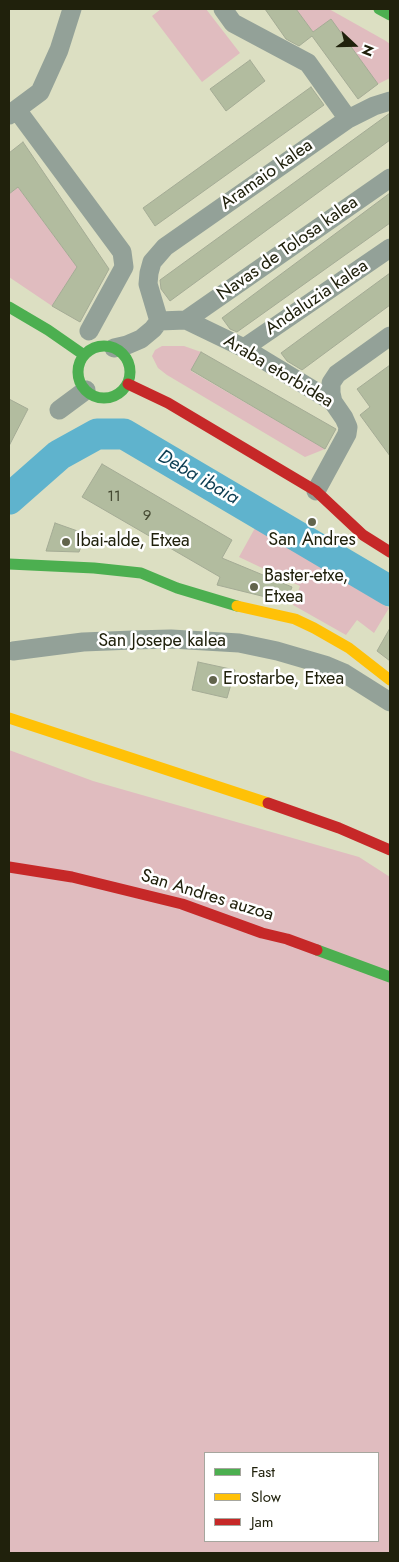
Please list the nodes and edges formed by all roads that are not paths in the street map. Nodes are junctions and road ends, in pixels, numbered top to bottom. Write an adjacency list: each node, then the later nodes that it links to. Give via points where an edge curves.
1 (72, 9): 6 (street, via 59,50 40,92)
2 (223, 9): 7 (street, via 233,23 308,63)
3 (379, 9): 4 (street)
4 (390, 15)
5 (390, 101): 7 (street, Aramaio kalea)
6 (13, 113): 13 (street, via 122,252 124,267)
7 (348, 119): 12 (street, Aramaio kalea, via 165,247 152,262 148,284)
8 (390, 178): 11 (street, Navas de Tolosa kalea)
9 (390, 248): 16 (street, Andaluzia kalea)
10 (9, 307): 17 (street)
11 (186, 320): 12 (street, Araba etorbidea); 16 (street, Araba etorbidea)
12 (159, 321): 15 (street, via 141,338)
13 (89, 331)
14 (390, 336): 20 (street, via 337,374 331,383)
15 (114, 348): 17 (street, via 98,347); 18 (street, via 127,359 130,367)
16 (244, 348): 20 (street, Araba etorbidea)
17 (84, 355): 19 (street, via 79,377)
18 (128, 384): 19 (street, via 108,398 100,398); 22 (street, via 168,403)
19 (86, 390): 21 (street)
20 (333, 402): 22 (street, Araba etorbidea, via 344,418 348,434)
21 (59, 410)
22 (316, 491): 23 (street, via 363,535)
23 (390, 552)
24 (9, 564): 26 (street, via 141,573 228,604 295,619 349,648)
25 (10, 653): 27 (street, San Josepe kalea, via 83,642 171,639 239,643 325,665)
26 (390, 680)
27 (390, 702)
28 (9, 718): 29 (street, via 279,807)
29 (390, 850)
30 (9, 867): 31 (street, San Andres auzoa, via 72,877 182,904)
31 (390, 977)

